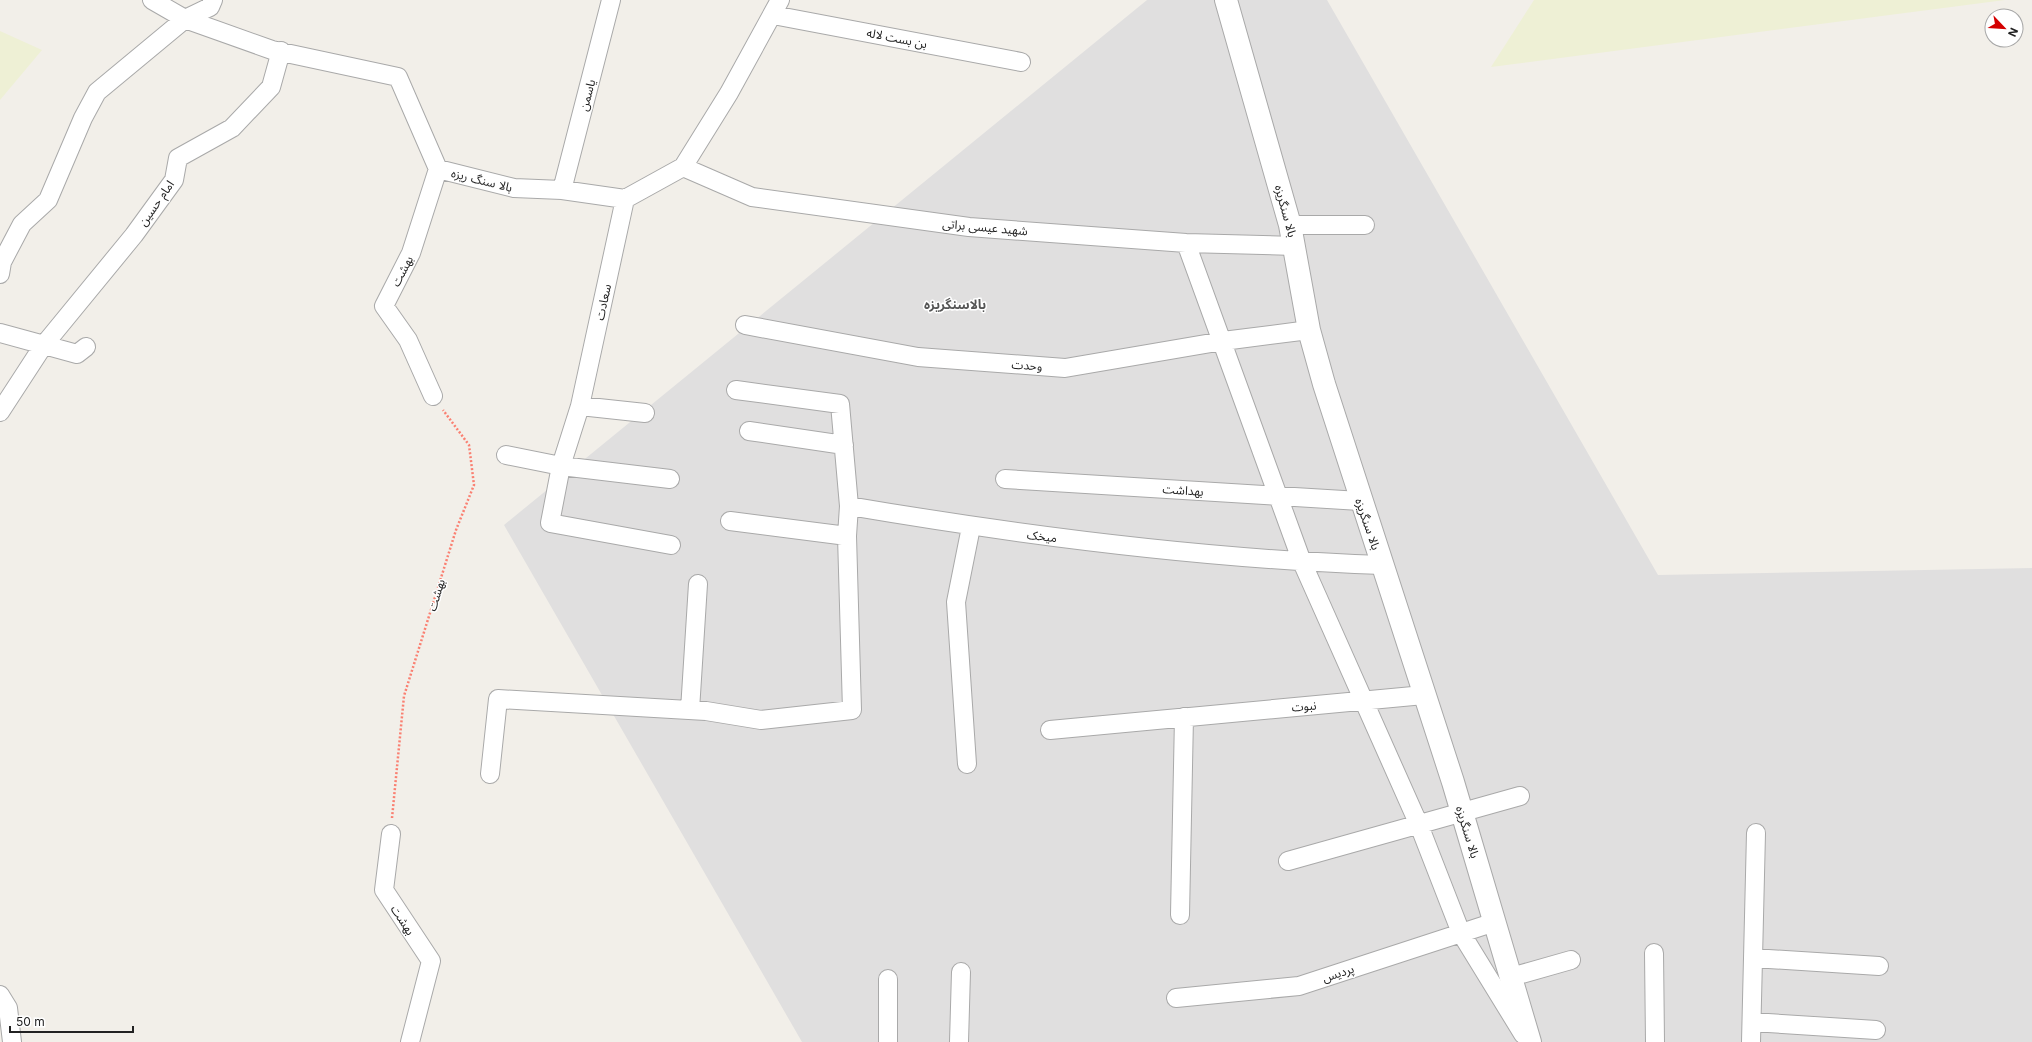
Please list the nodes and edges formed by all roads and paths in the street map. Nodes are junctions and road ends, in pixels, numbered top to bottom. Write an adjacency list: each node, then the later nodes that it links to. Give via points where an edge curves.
1 (152, 0): 6 (street, بالا سنگ ریزه)
2 (213, 0): 6 (street, via 210,7)
3 (611, 0): 11 (street, یاسمن)
4 (1231, 1): 13 (street, بالا سنگریزه)
5 (777, 7): 8 (street, بن بست لاله); 9 (street, via 729,93)
6 (185, 19): 7 (street, بالا سنگ ریزه); 17 (street, via 97,92 83,118 48,200 22,224 2,262)
7 (281, 52): 10 (street, بالا سنگ ریزه, via 398,77); 22 (street, امام حسین, via 271,87 232,128 178,158 174,180 134,235)
8 (1021, 62)
9 (682, 167): 12 (street); 15 (street, شهید عیسی براتی, via 752,198 969,227)
10 (438, 169): 11 (street, بالا سنگ ریزه, via 514,188); 25 (street, بهشت, via 411,253 384,306 408,340)
11 (562, 190): 12 (street, بالا سنگ ریزه)
12 (625, 199): 26 (street, سعادت)
13 (1290, 225): 14 (street); 16 (street, بالا سنگریزه)
14 (1365, 225)
15 (1186, 243): 16 (street, شهید عیسی براتی); 21 (street)
16 (1295, 246): 19 (street, بالا سنگریزه)
17 (0, 274)
18 (745, 325): 21 (street, وحدت, via 918,357 1065,368)
19 (1309, 330): 21 (street, وحدت); 36 (street, بالا سنگریزه)
20 (0, 333): 22 (street)
21 (1223, 341): 35 (street)
22 (43, 346): 23 (street, via 79,354); 27 (street)
23 (86, 347)
24 (736, 390): 30 (street, via 840,404)
25 (433, 396): 56 (path, بهشت, via 469,445 474,484 456,530 404,696)
26 (580, 406): 28 (street); 32 (street, سعادت)
27 (0, 412)
28 (645, 413)
29 (749, 432): 30 (street)
30 (844, 445): 37 (street)
31 (506, 455): 32 (street)
32 (561, 466): 33 (street); 41 (street, سعادت, via 550,523)
33 (670, 479)
34 (1005, 479): 35 (street, بهداشت)
35 (1278, 496): 36 (street, بهداشت); 42 (street)
36 (1360, 500): 43 (street, بالا سنگریزه)
37 (849, 506): 39 (street, میخک); 40 (street)
38 (730, 520): 40 (street)
39 (971, 527): 42 (street, میخک, via 1141,548); 50 (street, via 956,602)
40 (847, 536): 47 (street, via 852,710 761,720)
41 (671, 545)
42 (1302, 562): 43 (street, میخک); 46 (street)
43 (1382, 565): 45 (street, بالا سنگریزه)
44 (698, 584): 47 (street)
45 (1424, 695): 46 (street, نبوت); 53 (street, بالا سنگریزه)
46 (1365, 701): 48 (street, نبوت); 54 (street)
47 (690, 710): 51 (street, via 498,699)
48 (1184, 717): 49 (street, نبوت); 58 (street)
49 (1050, 730)
50 (967, 764)
51 (490, 774)
52 (1520, 796): 53 (street)
53 (1462, 813): 54 (street); 59 (street, بالا سنگریزه)
54 (1419, 824): 57 (street); 60 (street)
55 (1756, 833): 62 (street)
56 (391, 834): 73 (street, بهشت, via 384,890 431,961)
57 (1288, 861)
58 (1180, 915)
59 (1495, 922): 60 (street, پردیس); 66 (street, بالا سنگریزه)
60 (1461, 933): 69 (street, پردیس, via 1299,986); 76 (street)
61 (1654, 953): 77 (street)
62 (1753, 958): 64 (street); 70 (street)
63 (1571, 960): 66 (street)
64 (1879, 966)
65 (961, 972): 75 (street)
66 (1511, 977): 76 (street, بالا سنگریزه)
67 (888, 979): 74 (street)
68 (0, 995): 72 (street, via 8,1008)
69 (1176, 998)
70 (1752, 1022): 71 (street); 78 (street)
71 (1876, 1030)
72 (12, 1042)
73 (410, 1042)
74 (888, 1042)
75 (959, 1042)
76 (1529, 1042)
77 (1655, 1042)
78 (1752, 1042)

